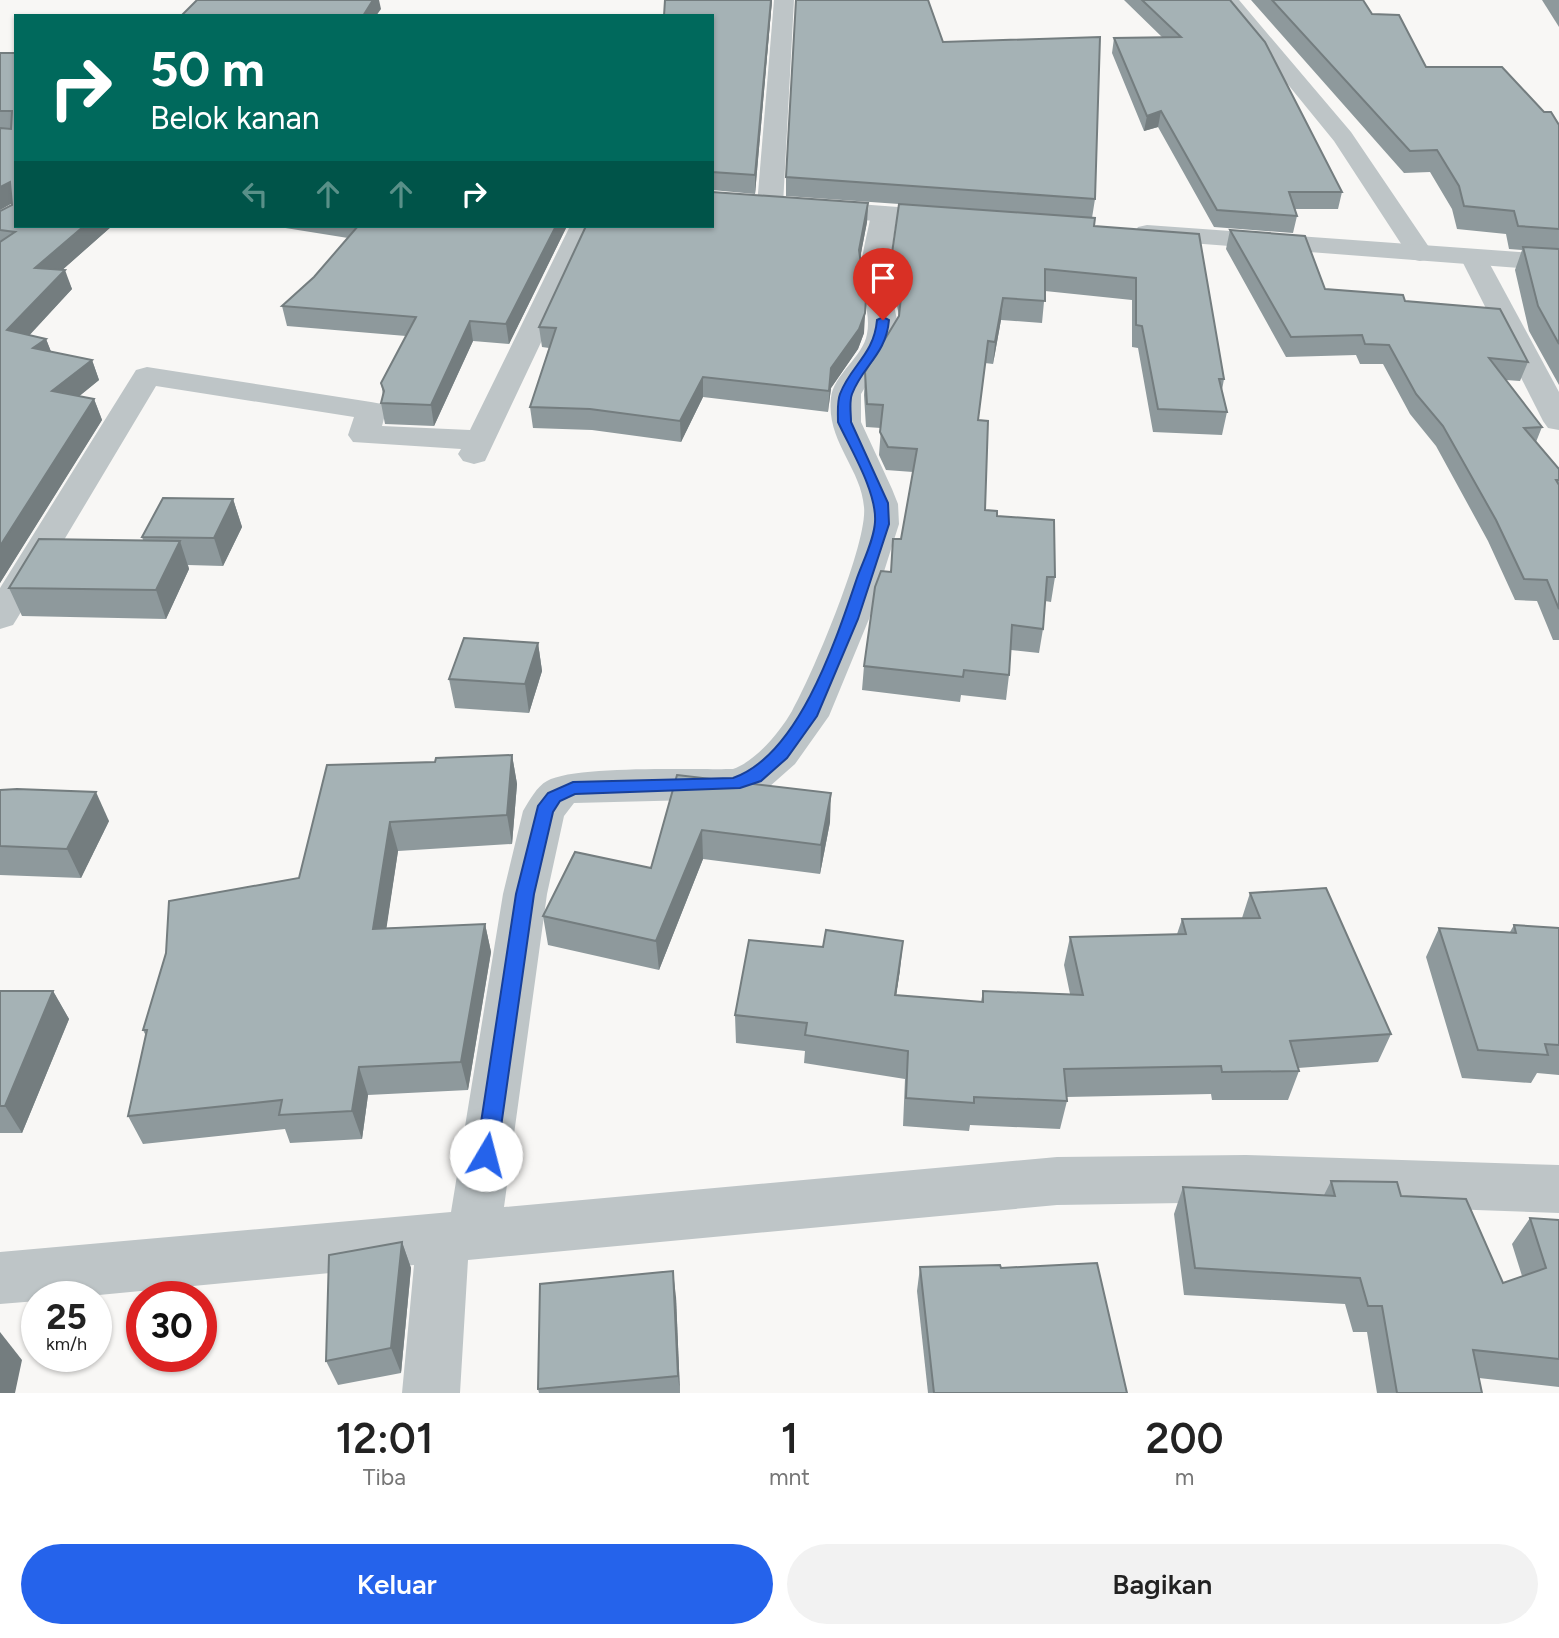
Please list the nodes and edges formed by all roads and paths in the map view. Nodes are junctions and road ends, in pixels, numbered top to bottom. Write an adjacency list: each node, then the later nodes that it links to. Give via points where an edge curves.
1 (784, 0): 4 (street)
2 (1229, 0): 9 (street, via 1343,137)
3 (714, 200): 4 (street)
4 (770, 205): 5 (street)
5 (884, 214): 6 (street); 15 (street, via 874,275 883,320 881,338 846,394 844,408 845,422 881,503 882,524 850,619 809,716 781,754 755,777 707,787 573,788 560,792 544,811)
6 (980, 221)
7 (582, 228): 13 (street, via 477,447 364,435 371,411 147,376)
8 (1118, 231): 9 (street)
9 (1420, 253): 10 (street)
10 (1473, 257): 11 (street); 12 (street)
11 (1559, 263)
12 (1559, 421)
13 (0, 618)
14 (1559, 1189): 15 (street, via 1341,1179 1057,1181)
15 (458, 1236): 16 (street); 17 (street)
16 (0, 1278)
17 (431, 1393)

